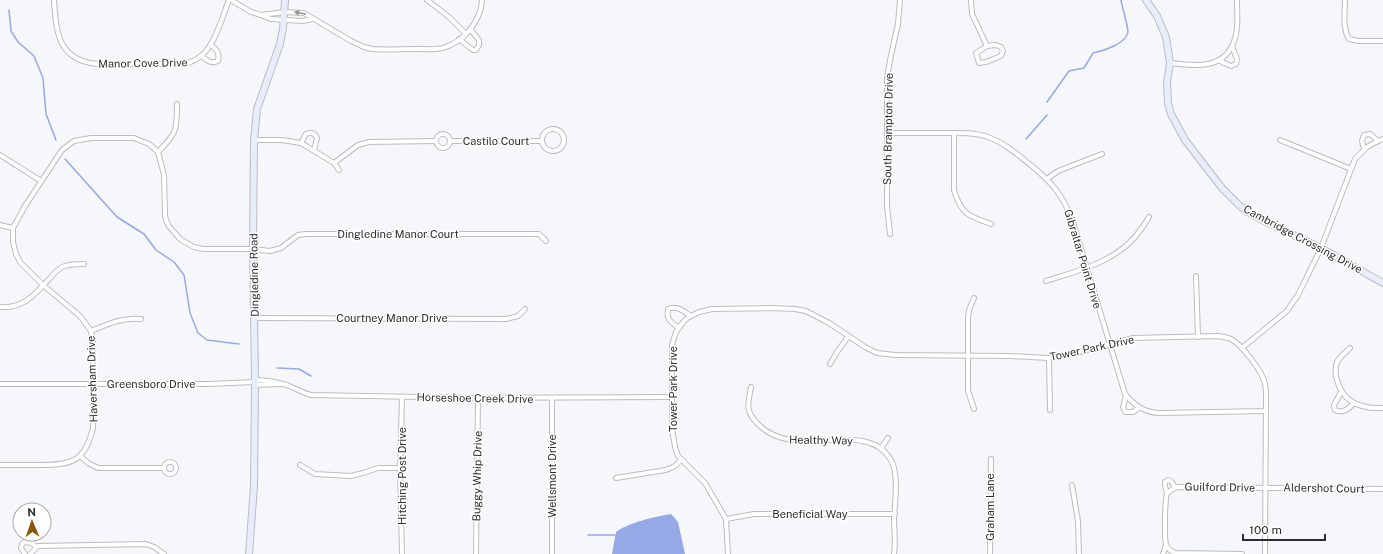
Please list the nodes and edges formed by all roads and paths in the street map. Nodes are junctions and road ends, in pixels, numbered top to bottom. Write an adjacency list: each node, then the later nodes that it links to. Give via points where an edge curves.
1 (54, 0): 23 (street, Manor Cove Drive, via 56,27 61,42 70,54 87,63 181,64 194,62)
2 (230, 0): 11 (street); 20 (street, Manor Cove Drive)
3 (285, 0): 12 (street, Dingledine Road)
4 (427, 0): 17 (street)
5 (482, 0): 16 (street, via 477,20)
6 (900, 0): 27 (street, South Brampton Drive, via 887,78)
7 (971, 0): 21 (street, via 972,14)
8 (1146, 0): 25 (street, Cambridge Crossing Drive, via 1157,16 1166,37)
9 (1237, 0): 22 (street, via 1236,33)
10 (1345, 0): 19 (street, via 1344,24 1349,39)
11 (236, 1): 13 (street, via 251,12)
12 (285, 12): 13 (street); 14 (street, one-way to 12, via 304,13); 15 (street, Dingledine Road)
13 (261, 14): 15 (street, via 271,19)
14 (314, 18): 15 (street, via 302,21); 18 (street, via 351,41 372,49 444,48)
15 (284, 20): 30 (street, Dingledine Road, via 280,44 258,109)
16 (470, 29): 17 (street); 18 (street, via 479,40 476,50)
17 (466, 34): 18 (street)
18 (460, 39)
19 (1383, 41)
20 (211, 45): 23 (street, Manor Cove Drive); 23 (street, Manor Cove Drive, via 218,52 218,61 208,62)
21 (987, 46): 21 (street, via 976,53 980,63 1001,56 1003,51 996,45)
22 (1232, 46): 24 (street); 24 (street, via 1238,59 1236,64 1231,66)
23 (202, 56)
24 (1219, 60): 25 (street, via 1196,66)
25 (1170, 63): 53 (street, Cambridge Crossing Drive, via 1167,82 1171,114 1185,140 1222,188 1248,212)
26 (178, 104): 39 (street, via 177,126 171,138)
27 (887, 133): 28 (street, Gibraltar Point Drive); 51 (street, South Brampton Drive, via 887,206)
28 (954, 133): 45 (street, Gibraltar Point Drive, via 982,136 1002,143); 48 (street, via 954,190 958,203 967,215)
29 (1383, 139): 35 (street)
30 (254, 140): 36 (street); 54 (street, Dingledine Road)
31 (1280, 140): 43 (street)
32 (436, 141): 33 (street, Castilo Court, via 439,147 444,148); 33 (street, Castilo Court, via 438,136 444,133); 42 (street, Castilo Court, via 368,142 358,145)
33 (451, 141): 34 (street, Castilo Court)
34 (542, 141): 34 (street, Castilo Court, via 545,148 555,151 563,145 564,138 554,129 546,131)
35 (1378, 141): 37 (street); 37 (street, via 1370,134 1364,135)
36 (301, 143): 38 (street); 38 (street, via 306,134 315,134 317,138)
37 (1364, 149): 43 (street, via 1355,159)
38 (314, 150): 42 (street)
39 (158, 152): 46 (street, via 149,144 134,138 91,138 74,141 62,150); 54 (street, via 164,175 165,216 168,225 180,239 203,249)
40 (1102, 154): 45 (street, via 1058,171)
41 (0, 155): 46 (street)
42 (334, 163): 44 (street)
43 (1351, 169): 53 (street)
44 (339, 170)
45 (1047, 179): 56 (street, Gibraltar Point Drive, via 1066,205)
46 (41, 182): 50 (street)
47 (1149, 217): 56 (street, via 1124,248)
48 (991, 224)
49 (0, 225): 50 (street)
50 (13, 228): 60 (street, Haversham Drive, via 16,254 26,269)
51 (890, 234)
52 (546, 241): 54 (street, Dingledine Manor Court, via 539,234 306,234 298,236 281,248 270,251)
53 (1321, 248): 59 (street, Cambridge Crossing Drive); 72 (street, via 1291,306)
54 (253, 249): 65 (street, Dingledine Road)
55 (84, 264): 60 (street, via 64,266 54,272)
56 (1087, 268): 58 (street); 71 (street, Gibraltar Point Drive)
57 (1196, 276): 70 (street)
58 (1046, 281)
59 (1383, 281)
60 (43, 285): 62 (street, via 20,305); 68 (street, Haversham Drive, via 80,316)
61 (974, 298): 74 (street, via 969,314)
62 (0, 307)
63 (525, 309): 65 (street, Courtney Manor Drive, via 518,316 506,319)
64 (691, 316): 67 (street, Tower Park Drive); 67 (street, via 678,308 668,309 669,321); 69 (street, Tower Park Drive, via 712,309 796,309 806,311 829,323)
65 (255, 318): 77 (street, Dingledine Road)
66 (141, 319): 68 (street, via 121,320)
67 (679, 328): 84 (street, Tower Park Drive, via 672,345)
68 (91, 331): 79 (street, Haversham Drive)
69 (848, 337): 74 (street, Tower Park Drive, via 878,352 895,355); 76 (street)
70 (1198, 337): 71 (street, Tower Park Drive, via 1133,338); 72 (street, Tower Park Drive, via 1225,337)
71 (1109, 344): 75 (street, Tower Park Drive); 82 (street, Gibraltar Point Drive)
72 (1242, 348): 92 (street, Tower Park Drive, via 1265,383)
73 (1350, 348): 81 (street, via 1338,360 1336,367 1336,378)
74 (968, 356): 75 (street, Tower Park Drive); 90 (street, via 968,391)
75 (1049, 358): 91 (street)
76 (830, 364)
77 (255, 382): 79 (street, Greensboro Drive); 83 (street, Horseshoe Creek Drive, via 288,385 311,395); 116 (street, Dingledine Road, via 254,486)
78 (0, 384): 79 (street, Greensboro Drive)
79 (92, 384): 95 (street, Haversham Drive, via 93,428 90,442)
80 (751, 387): 94 (street, Healthy Way, via 749,412 760,427 775,437 792,441 862,441)
81 (1342, 392): 87 (street); 87 (street, via 1334,405 1335,410 1348,410)
82 (1126, 396): 88 (street, Gibraltar Point Drive); 88 (street, Gibraltar Point Drive, via 1124,410 1130,413)
83 (402, 397): 85 (street, Horseshoe Creek Drive); 101 (street, Hitching Post Drive)
84 (671, 397): 86 (street, Horseshoe Creek Drive); 96 (street, Tower Park Drive, via 674,446)
85 (478, 398): 86 (street, Horseshoe Creek Drive); 118 (street, Buggy Whip Drive)
86 (552, 398): 119 (street, Wellsmont Drive)
87 (1354, 403): 89 (street, via 1365,407)
88 (1139, 408): 92 (street, Gibraltar Point Drive, via 1159,413)
89 (1383, 408)
90 (974, 409)
91 (1050, 410)
92 (1266, 411): 105 (street, Tower Park Drive)
93 (888, 438): 94 (street)
94 (881, 448): 108 (street, via 894,468)
95 (80, 456): 98 (street, via 60,465); 100 (street, via 98,468)
96 (681, 460): 102 (street, via 666,470); 109 (street, Tower Park Drive, via 705,483)
97 (990, 460): 122 (street, Graham Lane)
98 (0, 465)
99 (300, 465): 101 (street, via 315,474 350,476 378,468)
100 (164, 468)
101 (400, 468): 117 (street, Hitching Post Drive)
102 (616, 478)
103 (1072, 485): 123 (street, via 1078,521)
104 (1175, 487): 105 (street, Guilford Drive); 107 (street, Guilford Drive); 107 (street, Guilford Drive, via 1171,481 1165,482)
105 (1265, 488): 106 (street, Aldershot Court); 126 (street, Tower Park Drive)
106 (1383, 489)
107 (1167, 493): 110 (street, Guilford Drive)
108 (895, 514): 109 (street, Beneficial Way, via 754,514); 121 (street)
109 (726, 519): 120 (street, Tower Park Drive)
110 (1166, 545): 112 (street); 124 (street, Guilford Drive)
111 (36, 547): 113 (street, via 32,543 22,544 21,548); 114 (street); 115 (street, via 146,544)
112 (1174, 553): 125 (street)
113 (26, 554)
114 (30, 554)
115 (164, 554)
116 (249, 554)
117 (402, 554)
118 (476, 554)
119 (552, 554)
120 (728, 554)
121 (894, 554)
122 (990, 554)
123 (1079, 554)
124 (1163, 554)
125 (1242, 554)
126 (1265, 554)

